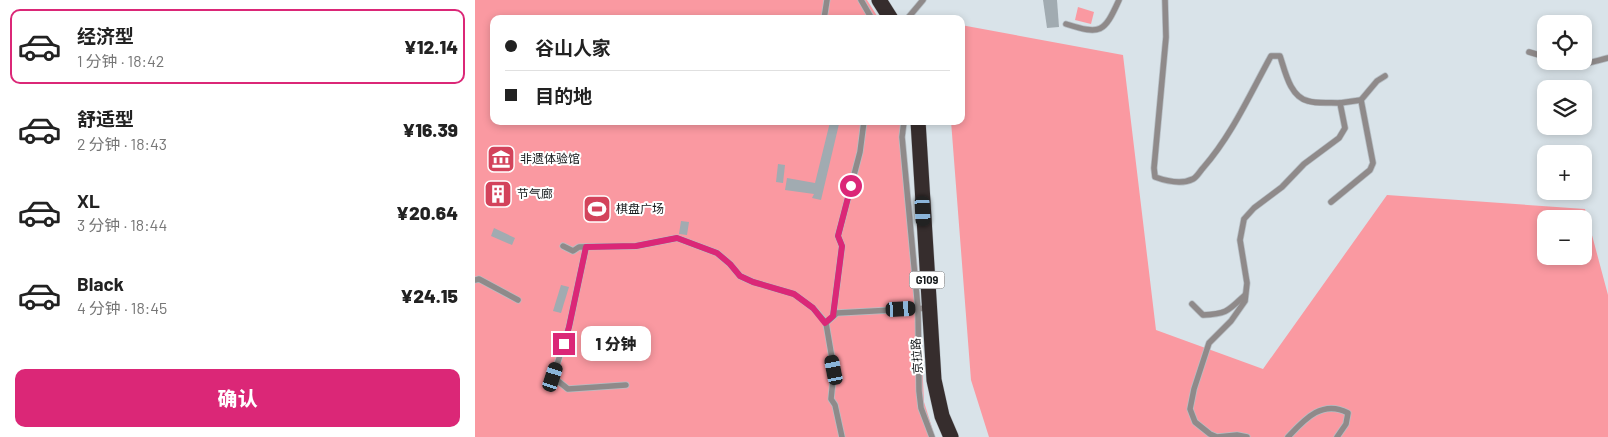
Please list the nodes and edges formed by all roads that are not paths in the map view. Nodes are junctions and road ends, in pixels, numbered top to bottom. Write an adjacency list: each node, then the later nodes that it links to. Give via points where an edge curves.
1 (827, 0): 7 (lane)
2 (861, 0): 8 (lane)
3 (879, 0): 9 (highway)
4 (923, 0): 10 (lane)
5 (1119, 0): 11 (lane, via 1110,20 1100,29 1089,31)
6 (1165, 0): 18 (lane, via 1166,37 1155,176 1179,182 1194,179 1234,126 1271,56 1280,56 1297,95 1307,101)
7 (825, 15)
8 (870, 15)
9 (888, 15)
10 (910, 15)
11 (1066, 24)
12 (1529, 52): 13 (lane)
13 (1537, 55)
14 (1608, 58): 15 (lane)
15 (1592, 62)
16 (1385, 76): 17 (lane)
17 (1361, 100): 18 (lane); 22 (lane, via 1373,163 1370,170)
18 (1340, 103): 26 (lane, via 1345,128 1339,138 1244,219 1240,240 1247,283)
19 (863, 125): 30 (lane, via 860,152 838,236 842,246)
20 (904, 125): 29 (lane, via 902,137)
21 (918, 125): 29 (highway, 京拉路 / G109)
22 (1331, 202)
23 (563, 246): 24 (lane, via 573,251)
24 (586, 247): 31 (lane, via 636,246 677,238 717,253 740,276 794,294 813,308); 32 (lane, via 569,327 553,377 568,389)
25 (475, 280): 27 (lane, via 479,279)
26 (1245, 296): 28 (lane, via 1228,312 1215,315 1203,315); 36 (lane, via 1231,321 1209,343 1190,409 1195,422 1210,434)
27 (518, 300)
28 (1192, 304)
29 (923, 308): 30 (lane, via 837,313); 34 (lane, via 919,391); 35 (highway, 京拉路 / G109, via 934,380 942,416)
30 (833, 316): 31 (lane)
31 (825, 323): 33 (lane, via 834,370 831,399)
32 (626, 385)
33 (841, 437)
34 (931, 437)
35 (951, 437)
36 (1247, 437)
37 (1288, 437): 38 (lane, via 1309,415 1333,409 1348,413 1346,424)
38 (1337, 437)

